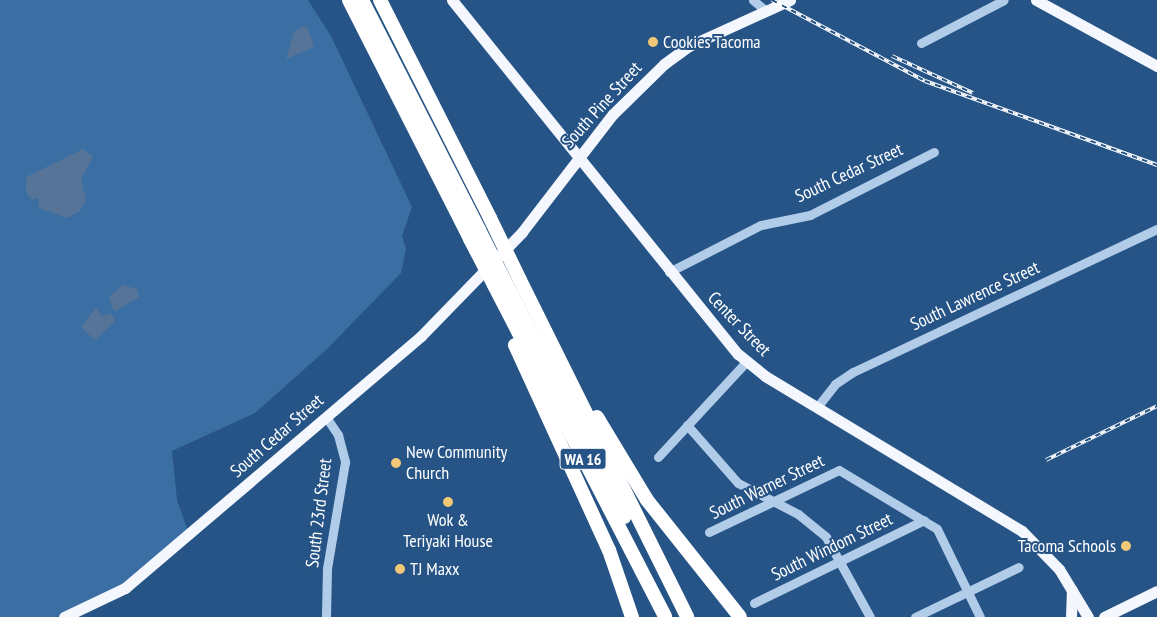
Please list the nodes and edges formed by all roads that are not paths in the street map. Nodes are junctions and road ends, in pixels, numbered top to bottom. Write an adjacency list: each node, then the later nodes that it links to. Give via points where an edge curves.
1 (341, 0): 13 (highway)
2 (349, 0): 13 (highway)
3 (362, 0): 19 (highway)
4 (380, 0): 12 (highway, WA 16)
5 (384, 0): 12 (highway)
6 (452, 0): 17 (main road, Center Street)
7 (753, 0): 11 (street)
8 (790, 0): 11 (main road, South Pine Street)
9 (1004, 0): 14 (street)
10 (1036, 0): 15 (main road)
11 (766, 11): 17 (main road, South Pine Street, via 689,46 664,64 630,96)
12 (388, 15): 24 (highway, WA 16, bridge)
13 (365, 36): 19 (highway)
14 (921, 42)
15 (1157, 66)
16 (934, 152): 21 (street, South Cedar Street, via 810,215 761,225)
17 (577, 159): 20 (main road, South Pine Street); 21 (main road, Center Street)
18 (1157, 228): 25 (street, South Lawrence Street, via 853,372 835,384)
19 (475, 234): 22 (highway, bridge); 22 (highway, bridge, via 494,285)
20 (498, 259): 26 (main road, South Cedar Street, via 433,326)
21 (669, 272): 23 (main road, Center Street)
22 (504, 300): 41 (highway, via 609,550); 42 (highway, WA 16); 43 (highway)
23 (746, 362): 25 (main road, Center Street); 27 (street)
24 (565, 369): 44 (highway, WA 16); 45 (highway, via 580,387 647,500)
25 (818, 406): 34 (main road, Center Street, via 1022,531)
26 (326, 417): 39 (main road, South Cedar Street, via 125,588); 40 (street, South 23rd Street, via 338,435 344,462 327,568)
27 (687, 425): 28 (street); 29 (street, via 738,483)
28 (658, 457)
29 (776, 503): 30 (street, South Warner Street, via 839,470); 31 (street, South Warner Street); 32 (street, via 816,526)
30 (924, 520): 32 (street, South Windom Street); 35 (street, via 937,529)
31 (709, 532)
32 (842, 560): 37 (street, South Windom Street); 46 (street)
33 (1019, 567): 35 (street)
34 (1072, 586): 49 (main road); 50 (main road, Center Street)
35 (968, 591): 47 (street); 48 (street)
36 (1157, 591): 38 (main road)
37 (754, 603)
38 (1119, 612): 51 (main road)
39 (64, 617)
40 (326, 617)
41 (632, 617)
42 (665, 617)
43 (674, 617)
44 (687, 617)
45 (740, 617)
46 (870, 617)
47 (916, 617)
48 (980, 617)
49 (1071, 617)
50 (1088, 617)
51 (1104, 617)

